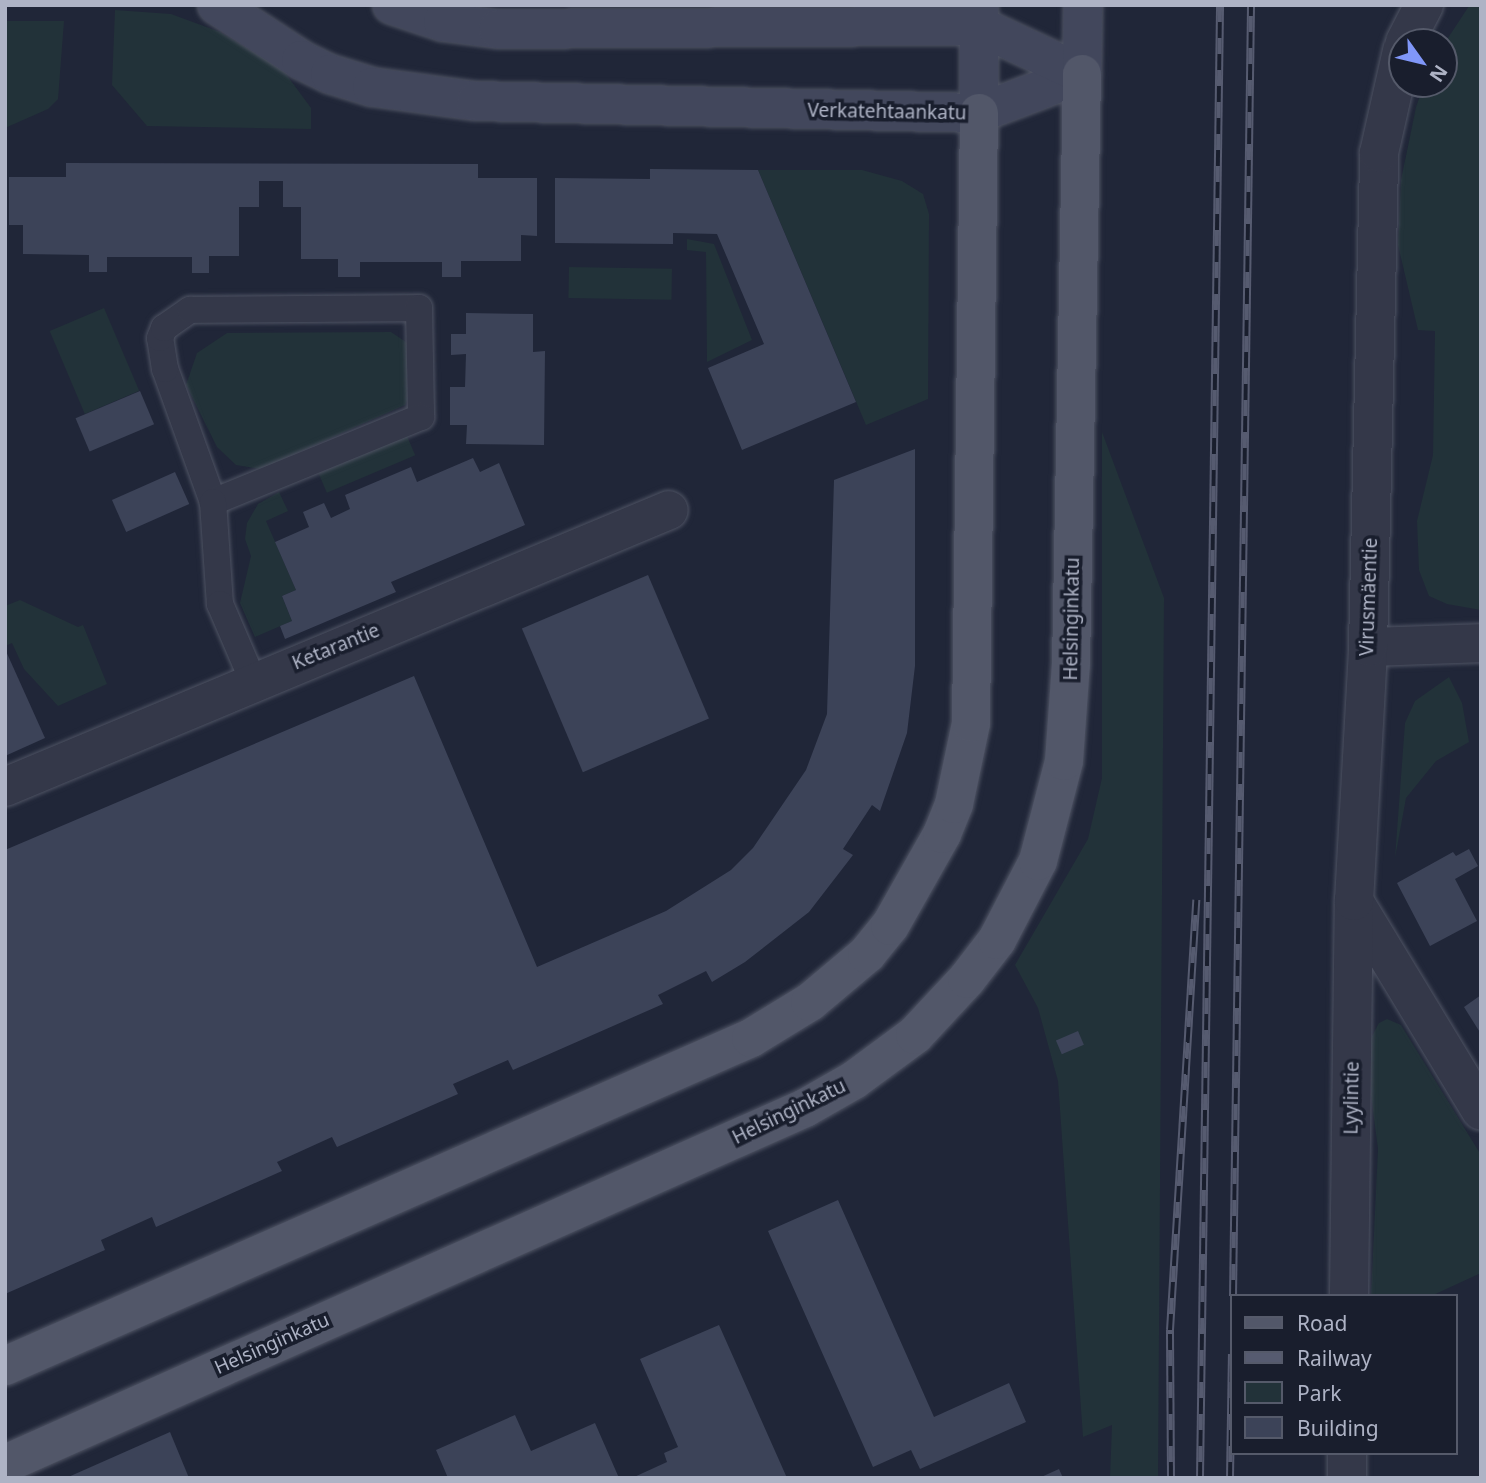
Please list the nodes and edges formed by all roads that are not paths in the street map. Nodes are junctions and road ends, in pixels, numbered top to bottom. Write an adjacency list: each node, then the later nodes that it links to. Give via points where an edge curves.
1 (392, 5): 7 (main road, via 443,22 498,29)
2 (722, 5): 7 (lane)
3 (1083, 5): 9 (main road)
4 (1424, 5): 8 (street)
5 (216, 6): 11 (main road, Verkatehtaankatu, via 310,65 372,87 535,105)
6 (979, 15): 7 (main road); 9 (main road); 11 (main road)
7 (682, 26)
8 (1412, 28)
9 (1082, 74): 11 (main road, Verkatehtaankatu); 23 (main road, Helsinginkatu, via 1073,569 1064,761 1038,861 997,940 967,979 915,1035 854,1080 805,1108)
10 (1391, 98): 15 (street, Virusmäentie, via 1379,153)
11 (979, 113): 21 (main road, via 971,723 957,791 942,834 890,926 810,1003 751,1038)
12 (213, 502): 12 (lane, via 421,417 419,308 190,310 164,328 160,338 165,369); 16 (lane, via 220,604)
13 (668, 510): 16 (street, Ketarantie)
14 (1481, 643): 15 (street)
15 (1368, 647): 18 (street, Virusmäentie)
16 (253, 681): 17 (street, Ketarantie)
17 (5, 788)
18 (1354, 901): 19 (street); 20 (street, Lyylintie)
19 (1481, 1111)
20 (1349, 1294)
21 (5, 1366)
22 (1348, 1455): 24 (street)
23 (5, 1464)
24 (1347, 1478)

